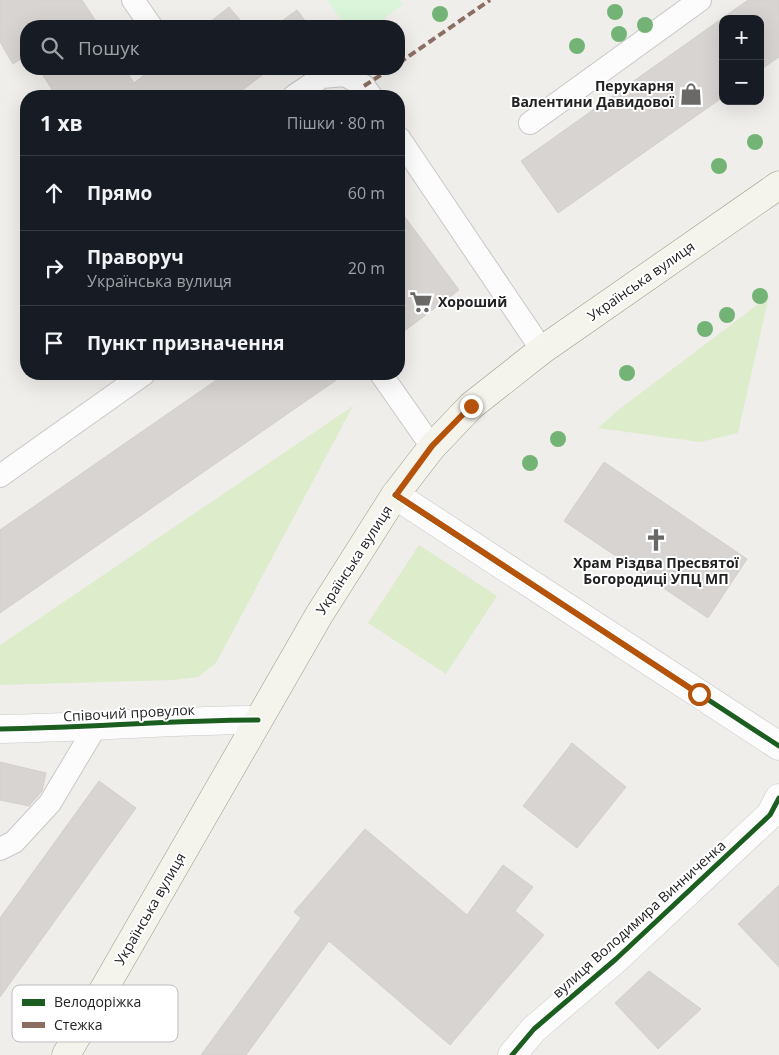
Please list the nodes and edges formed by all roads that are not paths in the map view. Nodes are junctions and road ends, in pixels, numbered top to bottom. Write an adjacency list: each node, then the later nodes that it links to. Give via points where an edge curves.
1 (133, 0): 3 (lane)
2 (700, 0): 8 (lane)
3 (147, 20)
4 (345, 75): 7 (lane)
5 (345, 75): 6 (lane, via 322,77)
6 (303, 90)
7 (367, 90)
8 (530, 123)
9 (405, 147): 11 (lane)
10 (779, 185): 11 (main road, Українська вулиця)
11 (542, 350): 14 (main road, Українська вулиця, via 471,406)
12 (136, 380): 15 (lane)
13 (385, 380): 14 (lane)
14 (432, 446): 16 (main road, Українська вулиця)
15 (0, 476)
16 (396, 495): 17 (main road, Українська вулиця, via 319,615); 20 (street)
17 (258, 720): 18 (street, Співочий провулок); 23 (main road, Українська вулиця)
18 (96, 726): 19 (street, Співочий провулок); 22 (lane, via 50,803 14,842)
19 (0, 729)
20 (779, 746)
21 (779, 798): 26 (street, вулиця Володимира Винниченка, via 770,815 616,959 534,1029)
22 (0, 848)
23 (106, 985)
24 (73, 1042): 25 (main road, Українська вулиця)
25 (66, 1055)
26 (512, 1055)

